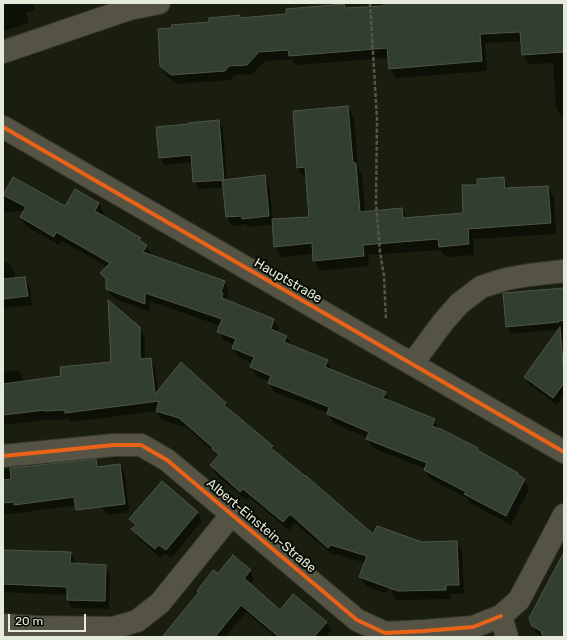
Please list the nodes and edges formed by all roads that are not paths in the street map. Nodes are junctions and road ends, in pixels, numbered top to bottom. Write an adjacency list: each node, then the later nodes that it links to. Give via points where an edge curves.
1 (159, 3): 2 (street, via 129,9)
2 (3, 52)
3 (3, 127): 5 (street, Hauptstraße)
4 (564, 272): 5 (street, via 506,279 481,287 459,304)
5 (412, 364): 6 (street, Hauptstraße)
6 (564, 452)
7 (3, 456): 8 (street, Albert-Einstein-Straße, via 114,445 141,445 167,460)
8 (232, 514): 11 (street, Albert-Einstein-Straße, via 160,603 137,621 113,628); 12 (street, Albert-Einstein-Straße)
9 (564, 515): 10 (street, via 518,600)
10 (501, 616): 12 (street, Albert-Einstein-Straße, via 473,627 424,632 385,633); 13 (street)
11 (3, 625)
12 (353, 629)
13 (508, 637)

